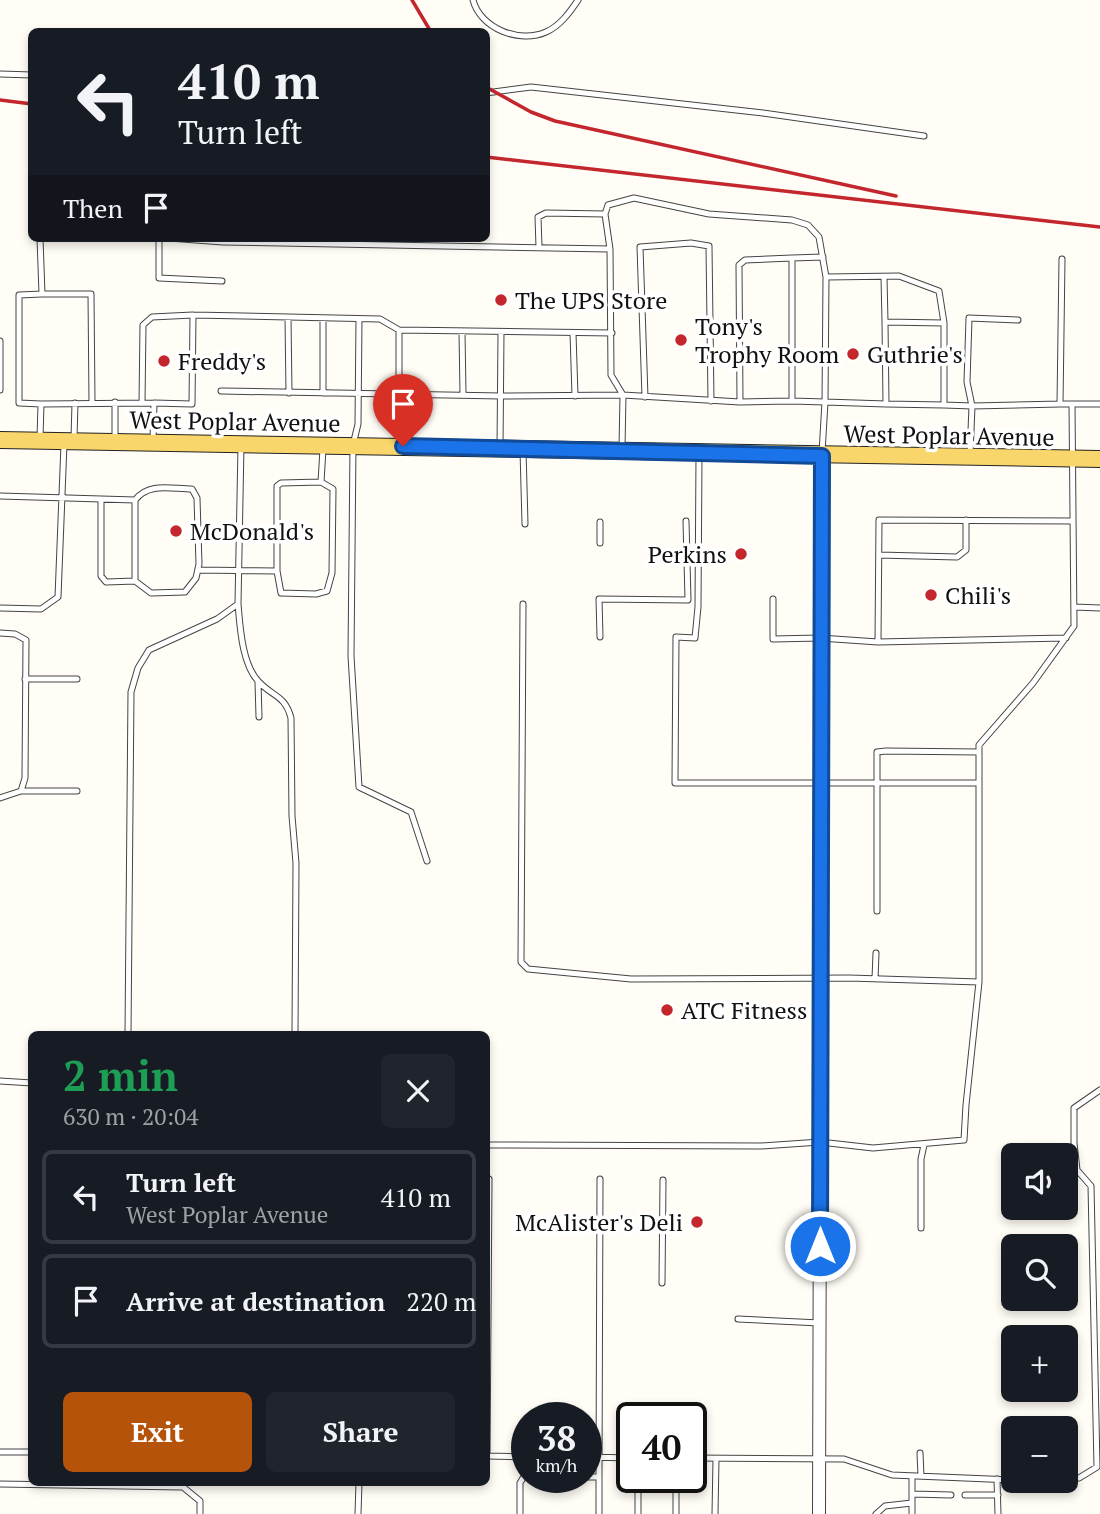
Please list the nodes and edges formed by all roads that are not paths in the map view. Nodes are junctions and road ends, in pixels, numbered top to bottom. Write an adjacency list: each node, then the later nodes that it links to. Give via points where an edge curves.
1 (472, 0): 2 (lane, via 476,12 495,29 522,35 546,32 569,14)
2 (578, 0)
3 (0, 74): 4 (lane)
4 (28, 75)
5 (490, 92): 6 (lane, via 531,87)
6 (924, 136)
7 (605, 214): 11 (lane, via 546,214 538,218); 12 (lane); 13 (lane, via 608,205 634,198 709,214 792,220 808,225 819,237)
8 (40, 242): 19 (lane)
9 (159, 242): 18 (lane, via 159,278)
10 (223, 242): 11 (lane)
11 (539, 247): 12 (lane)
12 (610, 249): 31 (lane)
13 (822, 257): 14 (lane); 16 (lane)
14 (792, 258): 45 (lane); 47 (lane, via 745,260 739,265)
15 (1062, 259): 55 (lane)
16 (826, 277): 17 (lane); 48 (lane)
17 (884, 277): 25 (lane); 26 (lane, via 899,276 939,291)
18 (222, 281)
19 (42, 294): 50 (lane, via 91,294); 53 (lane, via 19,295 19,403)
20 (193, 315): 21 (lane); 51 (lane, via 152,317 143,326); 52 (lane, via 192,404)
21 (288, 317): 22 (lane); 35 (lane)
22 (323, 318): 23 (lane); 36 (lane)
23 (359, 319): 27 (lane, via 380,319); 37 (lane)
24 (1018, 320): 59 (lane, via 969,318 967,382)
25 (885, 322): 26 (lane); 54 (lane)
26 (944, 323): 58 (lane)
27 (399, 330): 28 (lane); 38 (lane)
28 (462, 332): 29 (lane); 39 (lane)
29 (502, 332): 30 (lane); 40 (lane)
30 (573, 333): 31 (lane); 41 (lane)
31 (612, 333): 42 (lane, via 611,375)
32 (0, 341): 33 (lane)
33 (0, 390)
34 (221, 391): 35 (lane)
35 (289, 393): 36 (lane)
36 (323, 393): 37 (lane)
37 (358, 393): 38 (lane); 67 (lane)
38 (399, 393): 39 (lane)
39 (463, 394): 40 (lane)
40 (501, 396): 41 (lane); 68 (lane)
41 (575, 396): 42 (lane)
42 (622, 396): 43 (lane); 70 (lane)
43 (645, 397): 44 (lane); 44 (lane, via 640,247 691,243 709,246)
44 (711, 401): 47 (lane)
45 (792, 401): 47 (lane); 48 (lane)
46 (115, 402): 50 (lane); 51 (lane); 63 (lane)
47 (740, 402)
48 (825, 402): 54 (lane); 72 (lane)
49 (75, 403): 50 (lane); 53 (lane); 62 (lane)
50 (92, 403)
51 (142, 403): 52 (lane)
52 (154, 403): 64 (lane)
53 (41, 404): 61 (lane)
54 (886, 404): 58 (lane)
55 (1060, 404): 56 (lane); 59 (lane)
56 (1072, 404): 57 (lane); 74 (lane)
57 (1100, 404)
58 (944, 405): 59 (lane)
59 (972, 406): 73 (lane)
60 (0, 440): 61 (main road, West Poplar Avenue)
61 (40, 441): 62 (main road, West Poplar Avenue)
62 (69, 441): 63 (main road, West Poplar Avenue); 78 (lane)
63 (115, 442): 64 (main road, West Poplar Avenue)
64 (153, 442): 65 (main road, West Poplar Avenue)
65 (241, 444): 66 (main road, West Poplar Avenue); 89 (lane)
66 (324, 445): 67 (main road, West Poplar Avenue); 76 (lane)
67 (353, 445): 68 (main road, West Poplar Avenue); 114 (lane, via 351,656 359,787 411,812)
68 (500, 447): 69 (main road, West Poplar Avenue)
69 (523, 448): 70 (main road, West Poplar Avenue); 85 (lane)
70 (622, 451): 71 (main road, West Poplar Avenue)
71 (699, 453): 72 (main road, West Poplar Avenue); 110 (lane, via 698,607 695,638 676,637 675,783)
72 (822, 456): 73 (main road, West Poplar Avenue); 100 (street)
73 (970, 458): 74 (main road, West Poplar Avenue)
74 (1072, 459): 75 (main road, West Poplar Avenue); 83 (lane)
75 (1100, 459)
76 (321, 482): 90 (lane, via 277,486); 90 (lane, via 333,489 332,573 327,592 281,593)
77 (0, 496): 78 (lane)
78 (62, 498): 79 (lane); 96 (lane, via 58,597 41,609)
79 (101, 500): 80 (lane); 91 (lane, via 101,576 106,582)
80 (135, 500): 88 (lane, via 150,488 192,489 197,498); 91 (lane)
81 (966, 520): 83 (lane); 87 (lane, via 966,550 957,557); 87 (lane, via 879,520)
82 (686, 521): 99 (lane, via 688,600 599,599)
83 (1073, 521): 95 (lane)
84 (600, 523): 86 (lane)
85 (525, 524)
86 (600, 543)
87 (879, 555): 102 (lane)
88 (198, 570): 89 (lane); 91 (lane, via 186,592 151,593)
89 (238, 570): 90 (lane); 93 (lane)
90 (277, 570)
91 (135, 581)
92 (773, 599): 100 (lane, via 773,639)
93 (238, 604): 105 (lane, via 241,639); 120 (lane, via 217,619 149,650 131,692)
94 (523, 604): 117 (lane, via 521,962 528,969 632,979)
95 (1074, 607): 97 (lane); 101 (lane, via 1074,626)
96 (0, 608)
97 (1100, 608)
98 (0, 634): 103 (lane, via 26,640)
99 (600, 637)
100 (820, 638): 102 (lane); 110 (street)
101 (1066, 638): 102 (lane); 107 (lane, via 979,745)
102 (878, 642)
103 (25, 679): 104 (lane); 111 (lane)
104 (76, 679)
105 (258, 682): 106 (lane); 121 (lane, via 279,696 290,718 296,863)
106 (259, 717)
107 (979, 752): 108 (lane, via 877,752); 109 (lane)
108 (876, 783): 109 (lane); 110 (lane); 115 (lane)
109 (979, 783): 119 (lane)
110 (821, 784): 117 (street)
111 (21, 791): 112 (lane); 113 (lane)
112 (77, 791)
113 (0, 798)
114 (427, 861)
115 (877, 911)
116 (876, 953): 118 (lane)
117 (821, 979): 118 (lane); 125 (street)
118 (875, 979): 119 (lane)
119 (979, 982): 127 (lane, via 964,1140)
120 (128, 1031)
121 (295, 1031)
122 (0, 1081): 123 (lane)
123 (28, 1083)
124 (1100, 1090): 138 (lane, via 1074,1108 1077,1170 1091,1186)
125 (820, 1142): 126 (lane); 127 (lane, via 873,1148); 133 (street)
126 (490, 1145)
127 (924, 1145): 130 (lane)
128 (600, 1179): 134 (lane)
129 (663, 1180): 131 (lane)
130 (921, 1228)
131 (662, 1283)
132 (738, 1319): 133 (lane)
133 (820, 1323): 143 (street)
134 (599, 1402)
135 (0, 1452): 136 (lane)
136 (28, 1452)
137 (920, 1453): 145 (lane)
138 (1098, 1453): 146 (lane, via 1097,1467)
139 (490, 1456): 140 (lane)
140 (511, 1457)
141 (707, 1459): 142 (lane)
142 (716, 1459): 143 (lane); 168 (lane)
143 (819, 1459): 144 (lane, via 844,1459 892,1475); 169 (street)
144 (912, 1476): 145 (lane); 157 (lane)
145 (921, 1476): 147 (lane)
146 (1078, 1478)
147 (998, 1479): 148 (lane); 160 (lane)
148 (1001, 1479)
149 (0, 1484): 150 (lane)
150 (28, 1484)
151 (122, 1486): 162 (lane, via 183,1487 200,1502)
152 (359, 1486): 163 (lane)
153 (520, 1493): 164 (lane)
154 (599, 1493): 165 (lane)
155 (638, 1493): 166 (lane)
156 (676, 1493): 167 (lane)
157 (912, 1494): 158 (lane); 161 (lane)
158 (951, 1495)
159 (965, 1495): 160 (lane)
160 (998, 1495): 172 (lane)
161 (912, 1503): 170 (lane, via 885,1506); 171 (lane)
162 (200, 1514)
163 (358, 1514)
164 (520, 1514)
165 (599, 1514)
166 (638, 1514)
167 (676, 1514)
168 (715, 1514)
169 (819, 1514)
170 (876, 1514)
171 (912, 1514)
172 (998, 1514)

